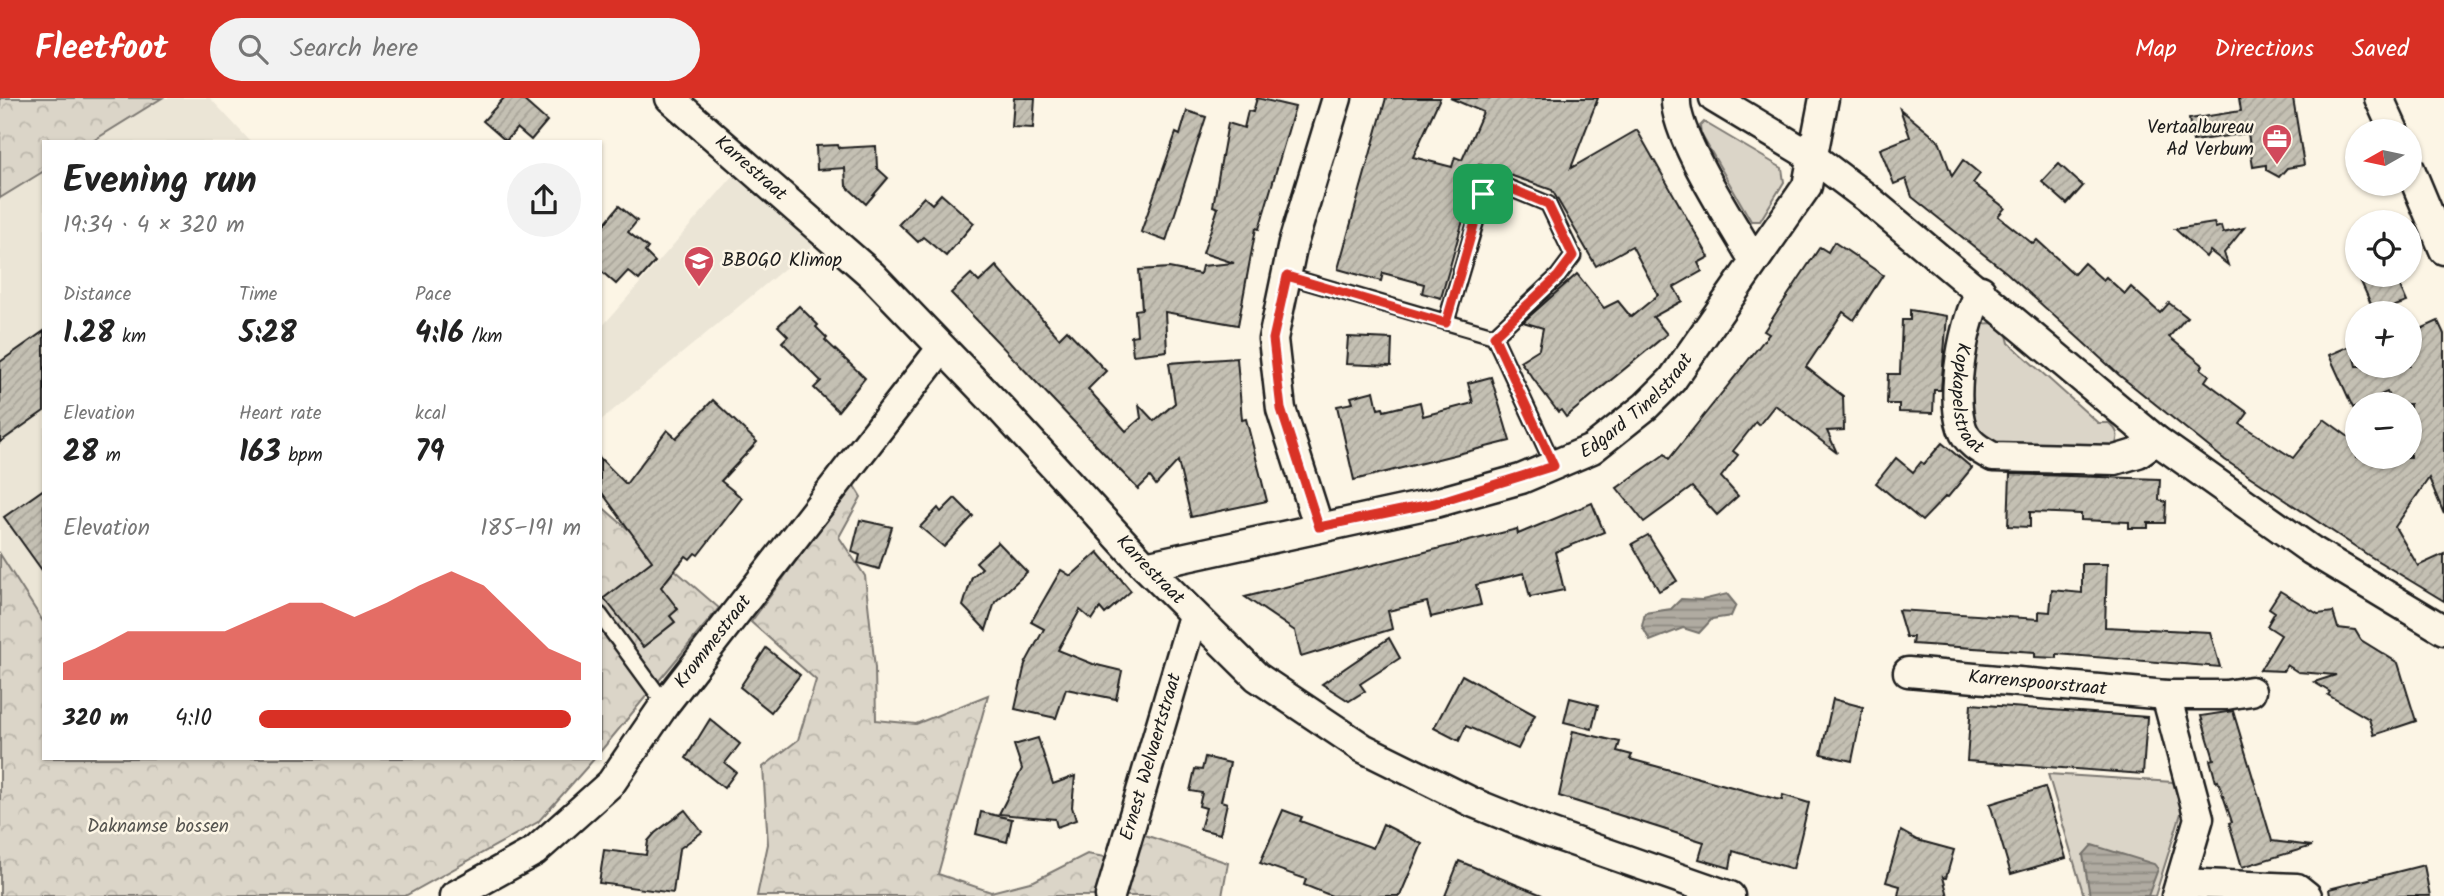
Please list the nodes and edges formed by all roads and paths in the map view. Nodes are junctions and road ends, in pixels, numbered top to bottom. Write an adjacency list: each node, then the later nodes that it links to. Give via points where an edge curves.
1 (670, 98): 16 (street, Karrestraat, via 872,275)
2 (1337, 98): 12 (street)
3 (1676, 98): 11 (street, via 1680,121)
4 (1714, 98): 8 (street)
5 (1824, 98): 8 (street, Edgard Tinelstraat)
6 (2379, 98): 7 (street)
7 (2388, 119)
8 (1814, 158): 11 (street, Edgard Tinelstraat, via 1807,186); 13 (street)
9 (2421, 196): 10 (street)
10 (2444, 250)
11 (1755, 261): 18 (street, Edgard Tinelstraat, via 1672,380 1592,449)
12 (1287, 276): 14 (lane); 19 (street, via 1273,339 1281,409)
13 (1981, 290): 17 (street); 17 (street, Kopkapelstraat, via 1966,327 1958,410 1962,430 1975,447 1993,457 2115,460 2138,453)
14 (1446, 323): 15 (lane); 15 (lane, via 1483,194 1502,185 1548,204 1573,256)
15 (1494, 336): 18 (lane)
16 (941, 349): 20 (street, Karrestraat); 27 (street, Krommestraat)
17 (2156, 440): 23 (street, via 2311,551)
18 (1554, 466): 19 (street, Edgard Tinelstraat, via 1435,503)
19 (1319, 527): 20 (street, Edgard Tinelstraat)
20 (1145, 566): 21 (street, Karrestraat)
21 (1194, 616): 30 (street, Ernest Welvaertstraat); 31 (street, Karrestraat, via 1257,677 1363,748 1474,803)
22 (602, 618): 27 (lane)
23 (2444, 630)
24 (1908, 672): 26 (street, Karrenspoorstraat)
25 (2251, 691): 26 (street, Karrenspoorstraat)
26 (2166, 695): 28 (street, via 2199,818)
27 (665, 704): 29 (street, Krommestraat, via 611,783 535,851)
28 (2178, 890): 32 (street, via 2297,888)
29 (454, 896)
30 (1110, 896)
31 (1730, 896)
32 (2307, 896)

